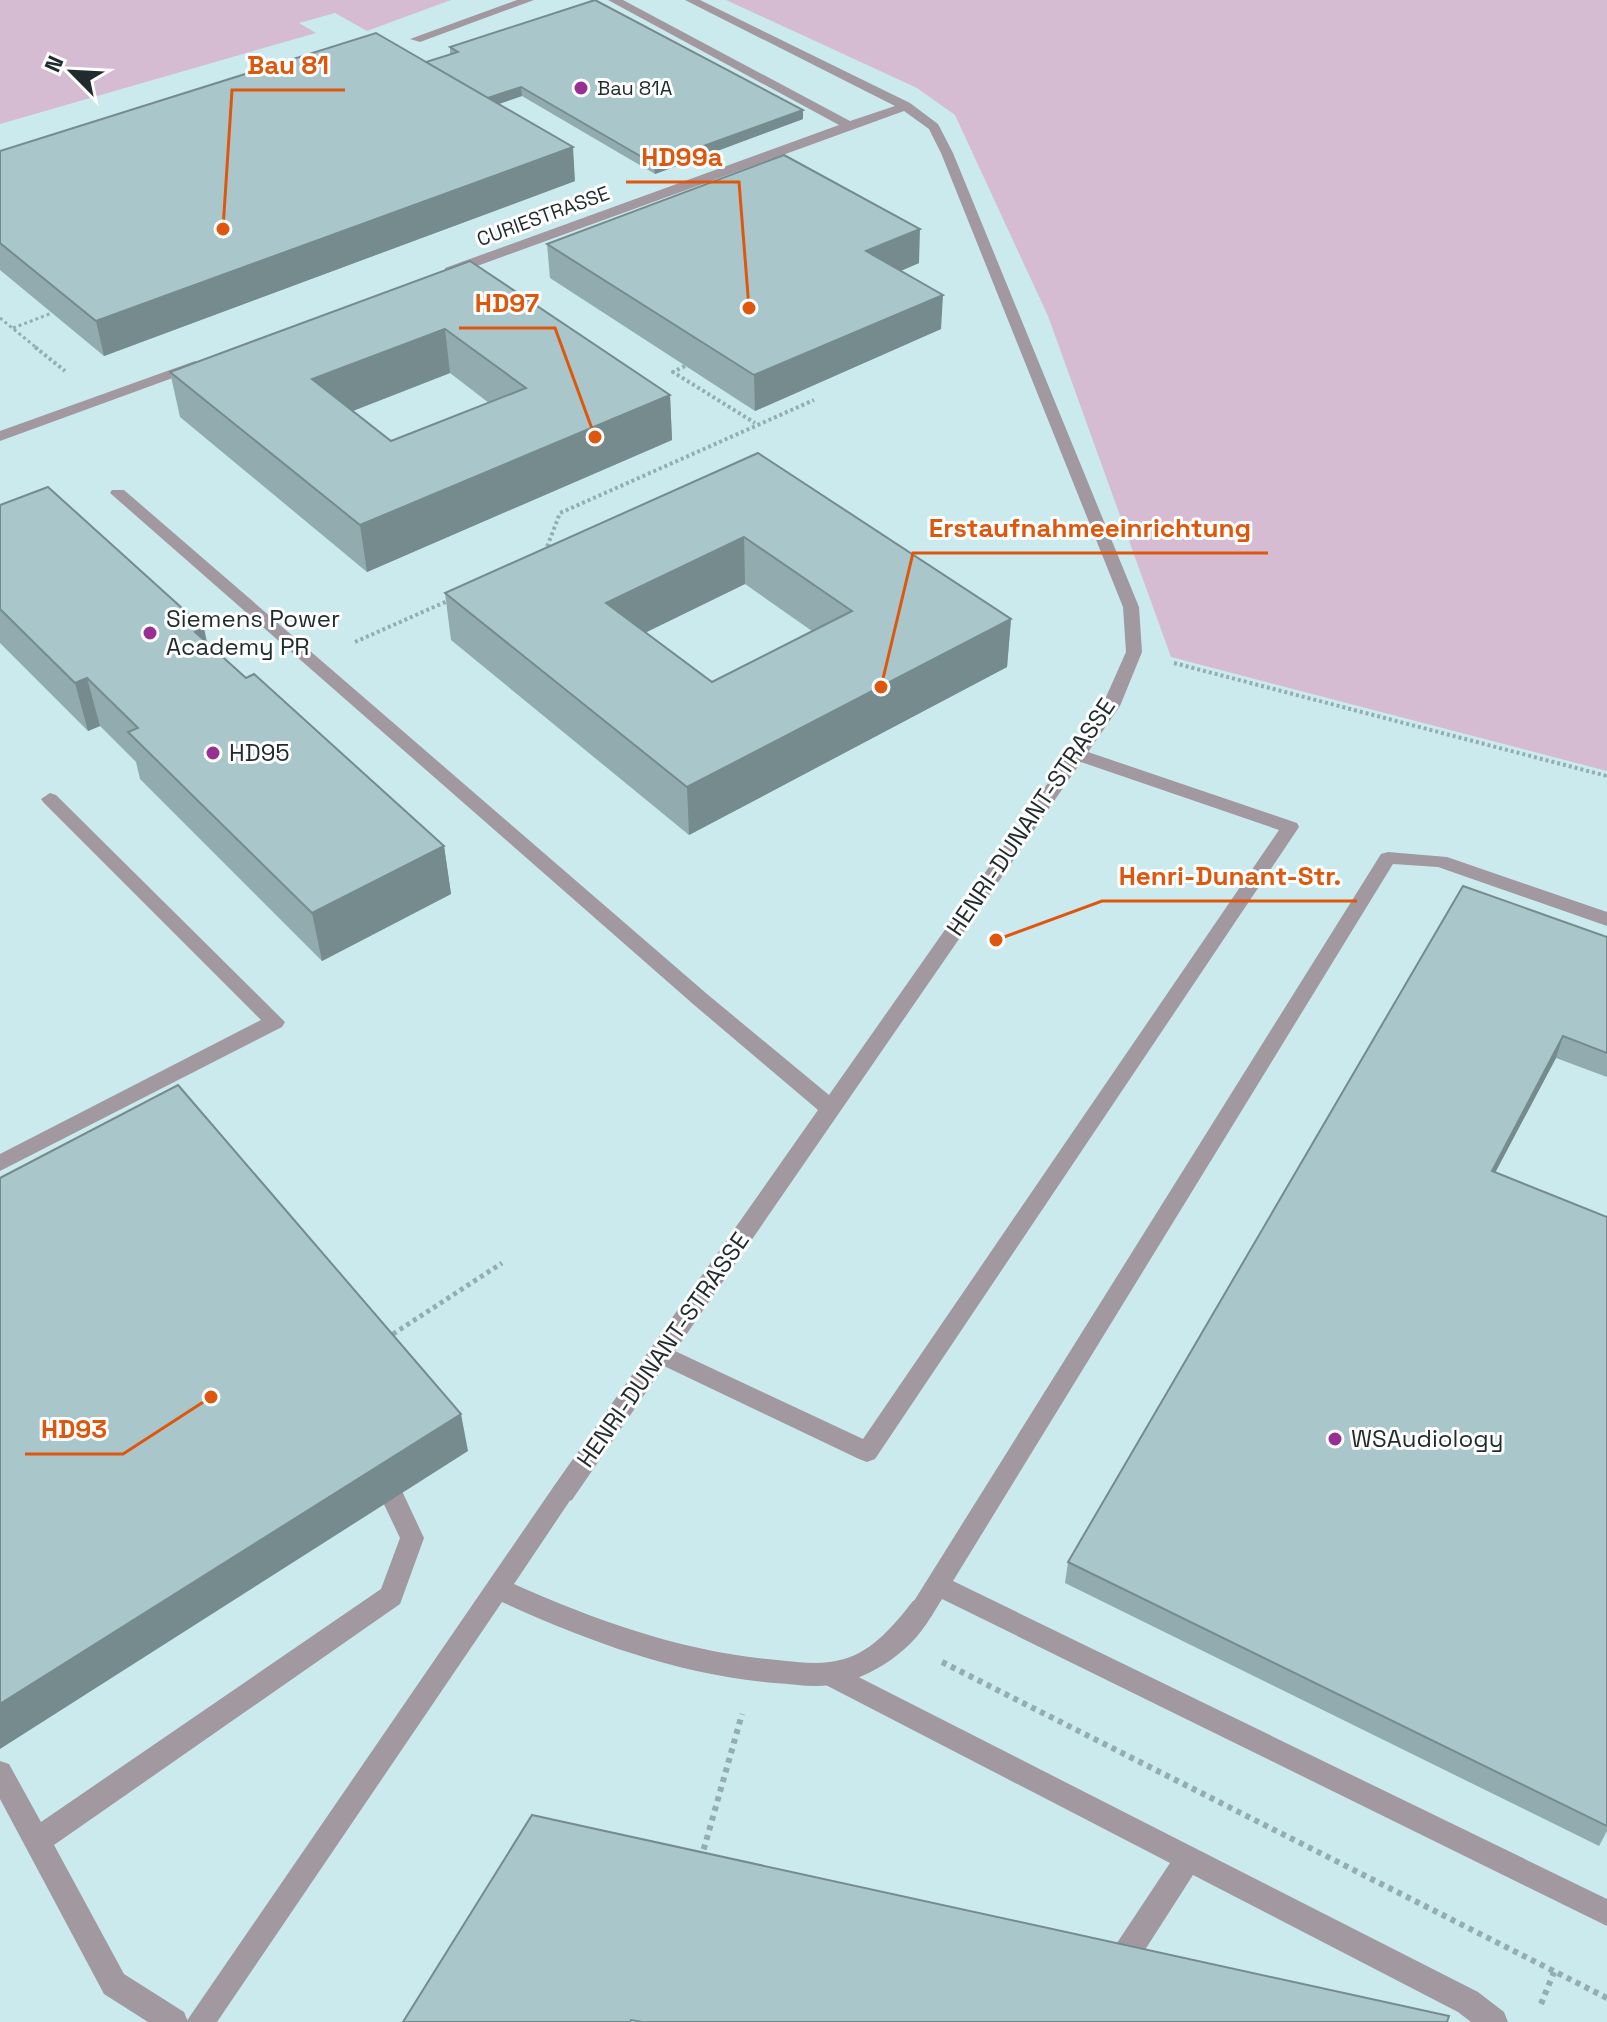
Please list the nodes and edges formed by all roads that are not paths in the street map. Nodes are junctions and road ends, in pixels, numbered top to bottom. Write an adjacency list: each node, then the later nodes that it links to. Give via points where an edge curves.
1 (528, 0): 4 (street)
2 (614, 0): 6 (street)
3 (691, 0): 5 (street, HENRI-DUNANT-STRASSE)
4 (416, 39)
5 (906, 106): 6 (street, CURIESTRASSE); 11 (street, HENRI-DUNANT-STRASSE, via 934,127 947,153 1131,607 1134,652 1111,706)
6 (849, 126): 7 (street, CURIESTRASSE)
7 (430, 279)
8 (205, 361): 9 (street)
9 (0, 436)
10 (118, 493): 14 (street)
11 (1077, 755): 14 (street, HENRI-DUNANT-STRASSE); 16 (street, via 1290,827 867,1452)
12 (50, 799): 15 (street, via 275,1022)
13 (1607, 919): 18 (street, via 1440,861 1388,858)
14 (830, 1108): 16 (street, HENRI-DUNANT-STRASSE)
15 (0, 1163)
16 (660, 1354): 19 (street, HENRI-DUNANT-STRASSE)
17 (393, 1498): 22 (street, via 412,1538 391,1596)
18 (937, 1585): 20 (street, via 899,1640 867,1661); 24 (street)
19 (499, 1589): 20 (street, via 643,1649 754,1671); 27 (street, HENRI-DUNANT-STRASSE)
20 (829, 1674): 23 (street)
21 (0, 1773): 22 (street)
22 (37, 1841): 26 (street, via 114,1984)
23 (1188, 1859): 25 (street); 28 (street, via 1468,2002)
24 (1607, 1913)
25 (1113, 1975)
26 (174, 2022)
27 (200, 2022)
28 (1494, 2022)

